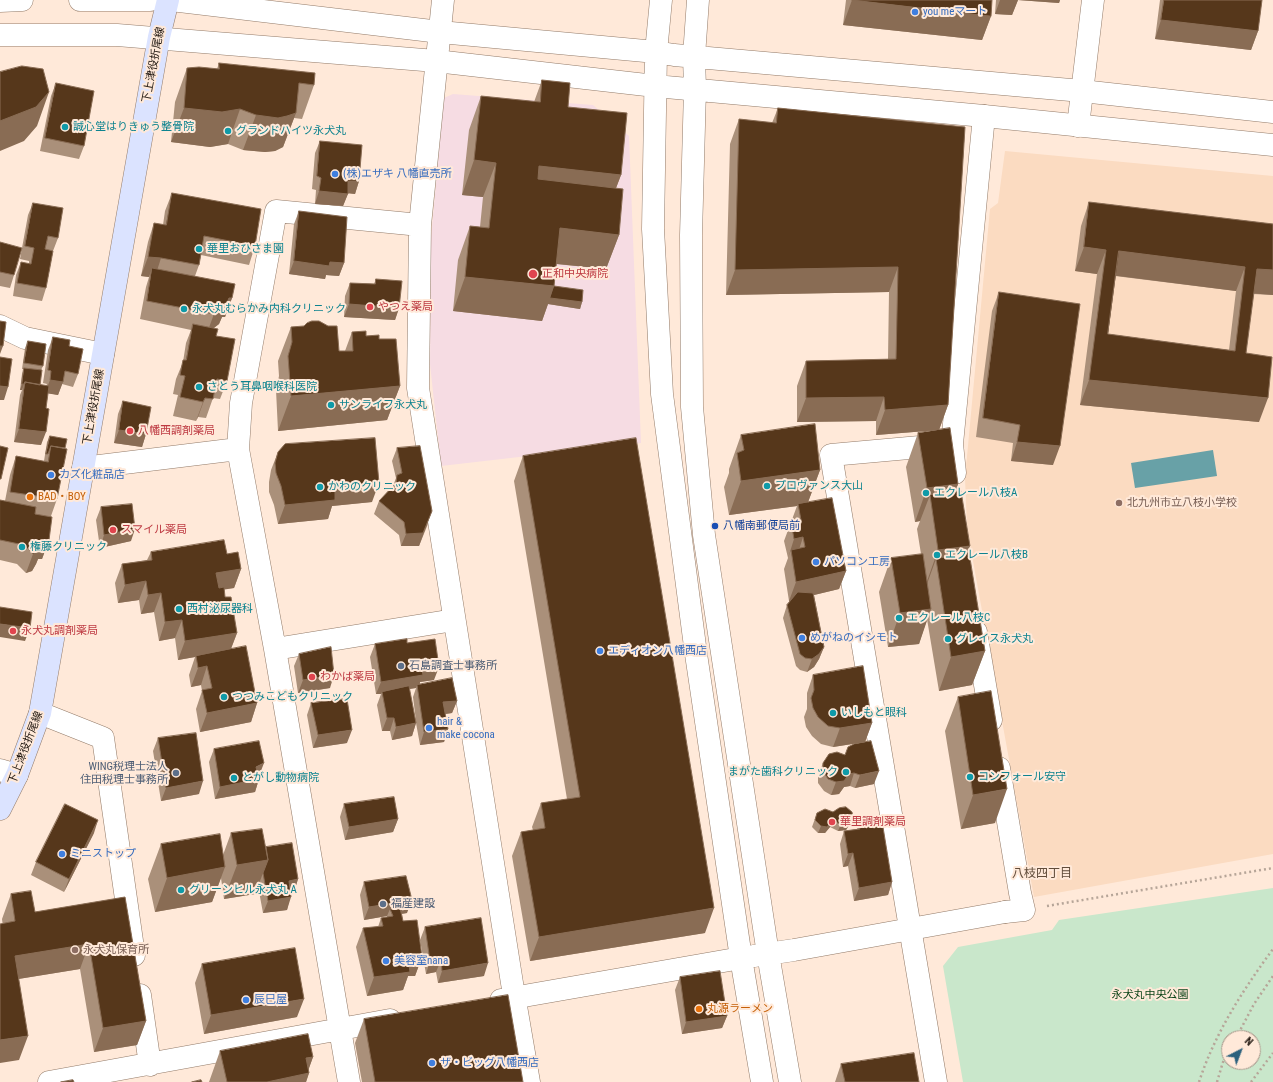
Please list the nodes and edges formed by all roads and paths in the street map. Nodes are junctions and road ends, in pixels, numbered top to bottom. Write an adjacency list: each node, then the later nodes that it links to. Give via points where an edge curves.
1 (22, 0): 10 (street)
2 (80, 0): 3 (street)
3 (150, 0)
4 (168, 0): 13 (main road, 下上津役折尾線)
5 (171, 0): 11 (street)
6 (443, 0): 11 (street)
7 (661, 0): 14 (street)
8 (698, 0): 15 (street)
9 (1093, 0): 19 (street)
10 (0, 1)
11 (440, 32): 14 (street); 16 (street)
12 (0, 35): 13 (street)
13 (159, 37): 16 (street); 26 (main road, 下上津役折尾線)
14 (656, 52): 15 (street); 17 (street)
15 (694, 56): 18 (street); 19 (street)
16 (436, 61): 17 (street); 24 (street)
17 (655, 86): 18 (street); 42 (street, via 653,229 662,394 696,654)
18 (695, 89): 21 (street); 41 (street, via 691,235 692,407 704,535)
19 (1082, 91): 20 (street); 22 (street)
20 (1273, 112)
21 (984, 116): 22 (street); 27 (street)
22 (1078, 126): 23 (street)
23 (1273, 145)
24 (420, 225): 28 (street, via 276,211 241,403); 32 (street, via 418,388)
25 (0, 326): 26 (street, via 25,338)
26 (103, 354): 29 (main road, 下上津役折尾線)
27 (952, 444): 30 (street); 39 (street, via 831,455)
28 (238, 449): 29 (street); 33 (street)
29 (83, 468): 34 (main road, 下上津役折尾線)
30 (956, 490)
31 (973, 614): 38 (street, via 1020,893)
32 (454, 620): 33 (street); 44 (street)
33 (275, 649): 47 (street)
34 (40, 713): 35 (main road, 下上津役折尾線); 50 (street, via 102,738)
35 (8, 772): 36 (main road, 下上津役折尾線)
36 (0, 809)
37 (1273, 868): 38 (path)
38 (1015, 911): 39 (street)
39 (910, 929): 41 (street); 57 (street)
40 (1273, 949): 58 (path, via 1232,1010 1206,1060)
41 (768, 954): 42 (street); 56 (street)
42 (741, 958): 44 (street); 55 (street)
43 (1273, 976): 48 (path)
44 (514, 997): 45 (street); 54 (street)
45 (484, 1003)
46 (409, 1017): 47 (street)
47 (340, 1029): 50 (street); 53 (street)
48 (1240, 1030)
49 (1273, 1053): 60 (path)
50 (150, 1065): 52 (street)
51 (1221, 1069): 59 (path)
52 (49, 1082)
53 (349, 1082)
54 (529, 1082)
55 (762, 1082)
56 (790, 1082)
57 (936, 1082)
58 (1199, 1082)
59 (1217, 1082)
60 (1250, 1082)

